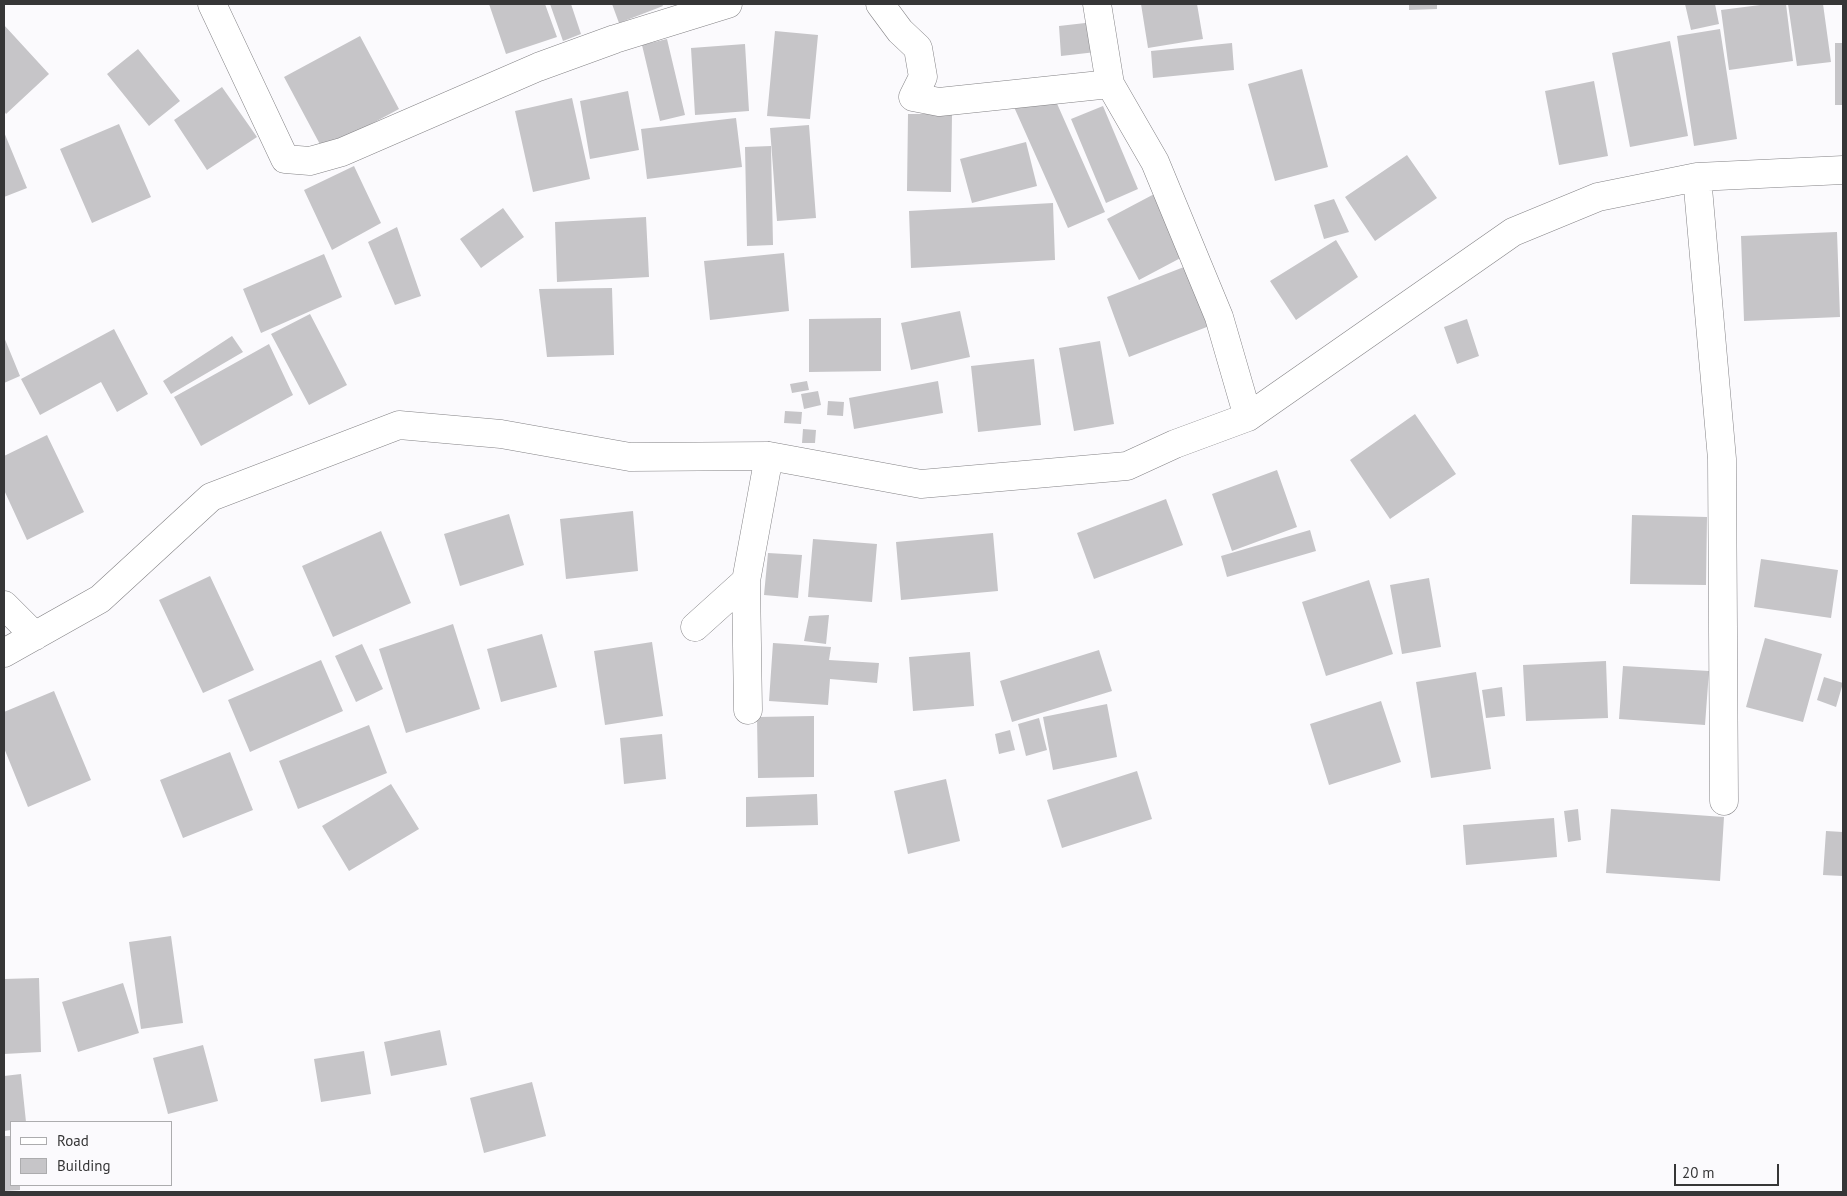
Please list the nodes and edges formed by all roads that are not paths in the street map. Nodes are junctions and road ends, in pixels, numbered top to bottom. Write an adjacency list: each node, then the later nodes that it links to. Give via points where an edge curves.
1 (212, 4): 2 (street, via 285,159 310,161 342,152 538,67 615,38)
2 (728, 4)
3 (880, 4): 5 (street, via 900,31 918,48 923,77 913,97 939,102)
4 (1097, 4): 5 (street)
5 (1110, 84): 8 (street, via 1155,162 1212,299)
6 (1843, 170): 7 (street)
7 (1697, 176): 8 (street, via 1598,197 1513,232); 16 (street, via 1722,458)
8 (1248, 417): 9 (street, via 1127,466 921,484)
9 (769, 456): 10 (street); 13 (street, via 630,457 501,434 399,425 211,497 100,599)
10 (746, 581): 12 (street); 15 (street)
11 (4, 605): 13 (street)
12 (695, 626)
13 (34, 636): 14 (street)
14 (4, 653)
15 (748, 710)
16 (1724, 801)

